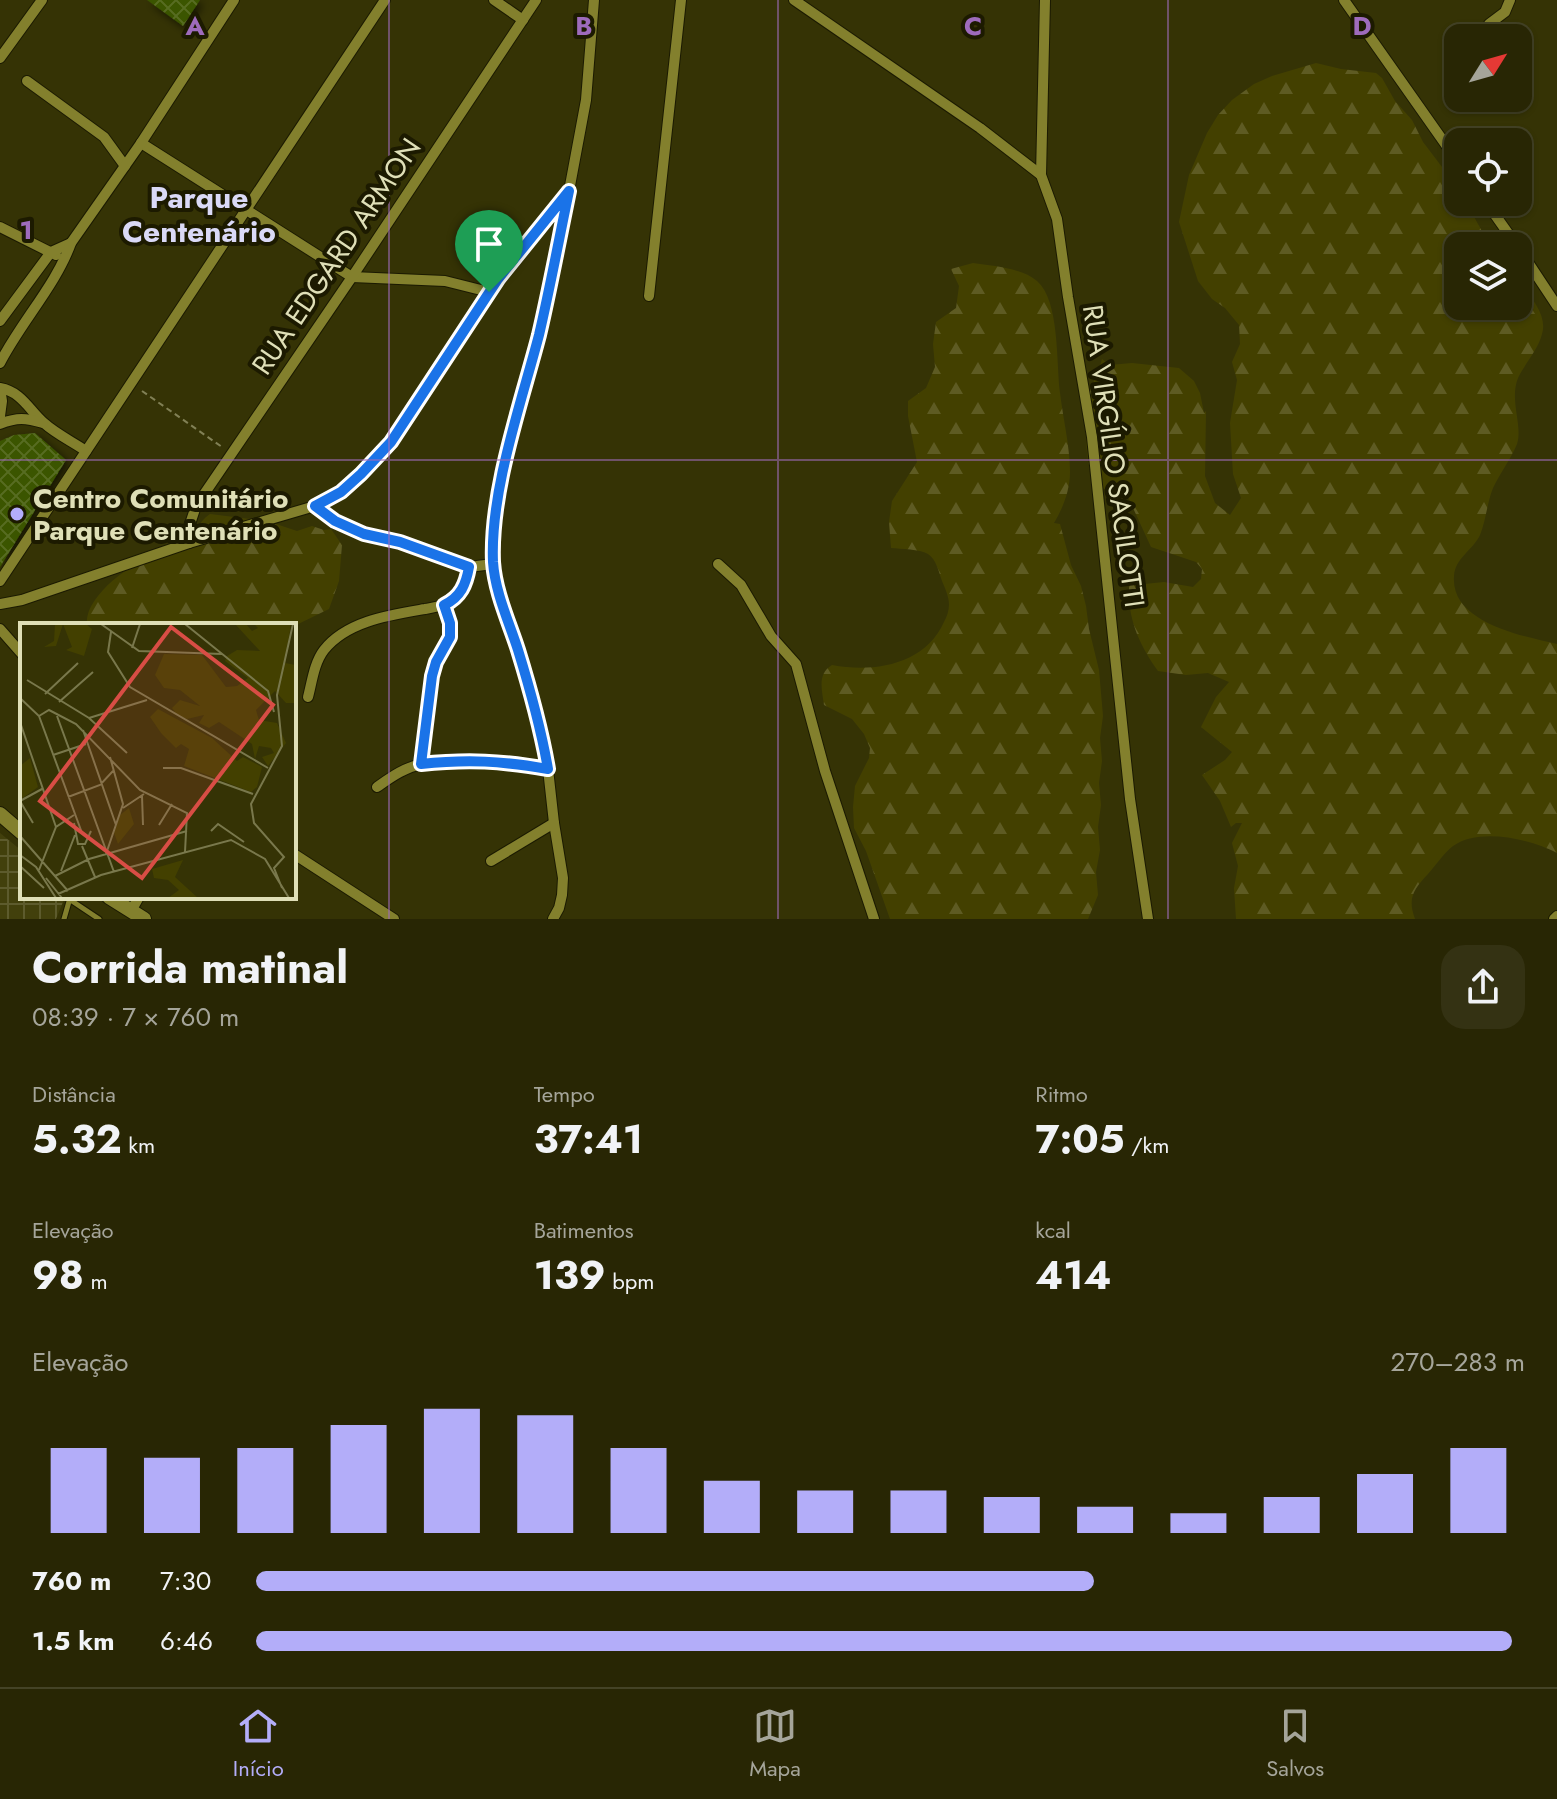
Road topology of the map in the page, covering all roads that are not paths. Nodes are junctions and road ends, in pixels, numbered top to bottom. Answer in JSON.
{"nodes":[{"id":1,"x":42,"y":0,"type":"edge"},
{"id":2,"x":234,"y":0,"type":"edge"},
{"id":3,"x":385,"y":0,"type":"edge"},
{"id":4,"x":494,"y":0,"type":"edge"},
{"id":5,"x":536,"y":0,"type":"edge"},
{"id":6,"x":594,"y":0,"type":"edge"},
{"id":7,"x":681,"y":0,"type":"edge"},
{"id":8,"x":794,"y":0,"type":"edge"},
{"id":9,"x":1045,"y":0,"type":"edge"},
{"id":10,"x":1344,"y":0,"type":"edge"},
{"id":11,"x":1510,"y":0,"type":"edge"},
{"id":12,"x":523,"y":20,"type":"junction"},
{"id":13,"x":1489,"y":24,"type":"dead end"},
{"id":14,"x":0,"y":58,"type":"edge"},
{"id":15,"x":27,"y":81,"type":"dead end"},
{"id":16,"x":1444,"y":142,"type":"edge"},
{"id":17,"x":141,"y":143,"type":"junction"},
{"id":18,"x":125,"y":166,"type":"junction"},
{"id":19,"x":1041,"y":175,"type":"junction"},
{"id":20,"x":569,"y":191,"type":"junction"},
{"id":21,"x":246,"y":211,"type":"junction"},
{"id":22,"x":0,"y":227,"type":"edge"},
{"id":23,"x":71,"y":243,"type":"junction"},
{"id":24,"x":51,"y":252,"type":"junction"},
{"id":25,"x":65,"y":260,"type":"junction"},
{"id":26,"x":1532,"y":268,"type":"edge"},
{"id":27,"x":352,"y":277,"type":"junction"},
{"id":28,"x":489,"y":292,"type":"junction"},
{"id":29,"x":649,"y":296,"type":"dead end"},
{"id":30,"x":1557,"y":306,"type":"edge"},
{"id":31,"x":0,"y":321,"type":"edge"},
{"id":32,"x":0,"y":363,"type":"edge"},
{"id":33,"x":0,"y":388,"type":"edge"},
{"id":34,"x":0,"y":416,"type":"edge"},
{"id":35,"x":43,"y":423,"type":"junction"},
{"id":36,"x":0,"y":424,"type":"edge"},
{"id":37,"x":86,"y":451,"type":"junction"},
{"id":38,"x":315,"y":506,"type":"junction"},
{"id":39,"x":189,"y":543,"type":"junction"},
{"id":40,"x":493,"y":564,"type":"junction"},
{"id":41,"x":718,"y":564,"type":"dead end"},
{"id":42,"x":469,"y":567,"type":"junction"},
{"id":43,"x":0,"y":581,"type":"edge"},
{"id":44,"x":0,"y":604,"type":"edge"},
{"id":45,"x":444,"y":605,"type":"junction"},
{"id":46,"x":0,"y":629,"type":"edge"},
{"id":47,"x":20,"y":652,"type":"edge"},
{"id":48,"x":308,"y":697,"type":"dead end"},
{"id":49,"x":421,"y":764,"type":"junction"},
{"id":50,"x":548,"y":769,"type":"junction"},
{"id":51,"x":377,"y":787,"type":"dead end"},
{"id":52,"x":0,"y":814,"type":"edge"},
{"id":53,"x":554,"y":823,"type":"junction"},
{"id":54,"x":20,"y":831,"type":"edge"},
{"id":55,"x":296,"y":855,"type":"edge"},
{"id":56,"x":491,"y":861,"type":"dead end"},
{"id":57,"x":70,"y":899,"type":"edge"},
{"id":58,"x":71,"y":899,"type":"edge"},
{"id":59,"x":112,"y":899,"type":"edge"},
{"id":60,"x":137,"y":915,"type":"edge"},
{"id":61,"x":64,"y":919,"type":"edge"},
{"id":62,"x":99,"y":919,"type":"edge"},
{"id":63,"x":394,"y":919,"type":"edge"},
{"id":64,"x":553,"y":919,"type":"edge"},
{"id":65,"x":874,"y":919,"type":"edge"},
{"id":66,"x":1148,"y":919,"type":"edge"}],
"edges":[{"from":1,"to":14,"type":"street"},
{"from":2,"to":17,"type":"street"},
{"from":3,"to":21,"type":"street"},
{"from":4,"to":12,"type":"street"},
{"from":5,"to":12,"type":"street","name":"RUA EDGARD ARMON"},
{"from":6,"to":20,"type":"street"},
{"from":7,"to":29,"type":"street"},
{"from":8,"to":19,"type":"street"},
{"from":9,"to":19,"type":"street","name":"RUA VIRGÍLIO SACILOTTI"},
{"from":10,"to":16,"type":"street"},
{"from":11,"to":13,"type":"street"},
{"from":12,"to":27,"type":"street","name":"RUA EDGARD ARMON"},
{"from":15,"to":18,"type":"street"},
{"from":17,"to":18,"type":"street"},
{"from":17,"to":21,"type":"street"},
{"from":18,"to":23,"type":"street"},
{"from":19,"to":66,"type":"street","name":"RUA VIRGÍLIO SACILOTTI"},
{"from":20,"to":28,"type":"street"},
{"from":20,"to":40,"type":"street"},
{"from":21,"to":27,"type":"street"},
{"from":21,"to":37,"type":"street"},
{"from":22,"to":24,"type":"street"},
{"from":23,"to":24,"type":"street"},
{"from":23,"to":25,"type":"street"},
{"from":24,"to":25,"type":"street"},
{"from":24,"to":31,"type":"street"},
{"from":25,"to":32,"type":"street"},
{"from":26,"to":30,"type":"street"},
{"from":27,"to":28,"type":"street"},
{"from":27,"to":39,"type":"street","name":"RUA EDGARD ARMON"},
{"from":28,"to":38,"type":"street"},
{"from":33,"to":34,"type":"street"},
{"from":33,"to":35,"type":"street"},
{"from":35,"to":36,"type":"street"},
{"from":35,"to":37,"type":"street"},
{"from":37,"to":43,"type":"street"},
{"from":38,"to":39,"type":"street"},
{"from":38,"to":42,"type":"street"},
{"from":39,"to":44,"type":"street"},
{"from":40,"to":42,"type":"street"},
{"from":40,"to":50,"type":"street"},
{"from":41,"to":65,"type":"street"},
{"from":42,"to":45,"type":"street"},
{"from":45,"to":48,"type":"street"},
{"from":45,"to":49,"type":"street"},
{"from":46,"to":47,"type":"street"},
{"from":49,"to":50,"type":"street"},
{"from":49,"to":51,"type":"street"},
{"from":50,"to":53,"type":"street"},
{"from":52,"to":54,"type":"street"},
{"from":53,"to":56,"type":"street"},
{"from":53,"to":64,"type":"street"},
{"from":55,"to":63,"type":"street"},
{"from":57,"to":61,"type":"lane"},
{"from":58,"to":62,"type":"lane"},
{"from":59,"to":60,"type":"street"}]}
